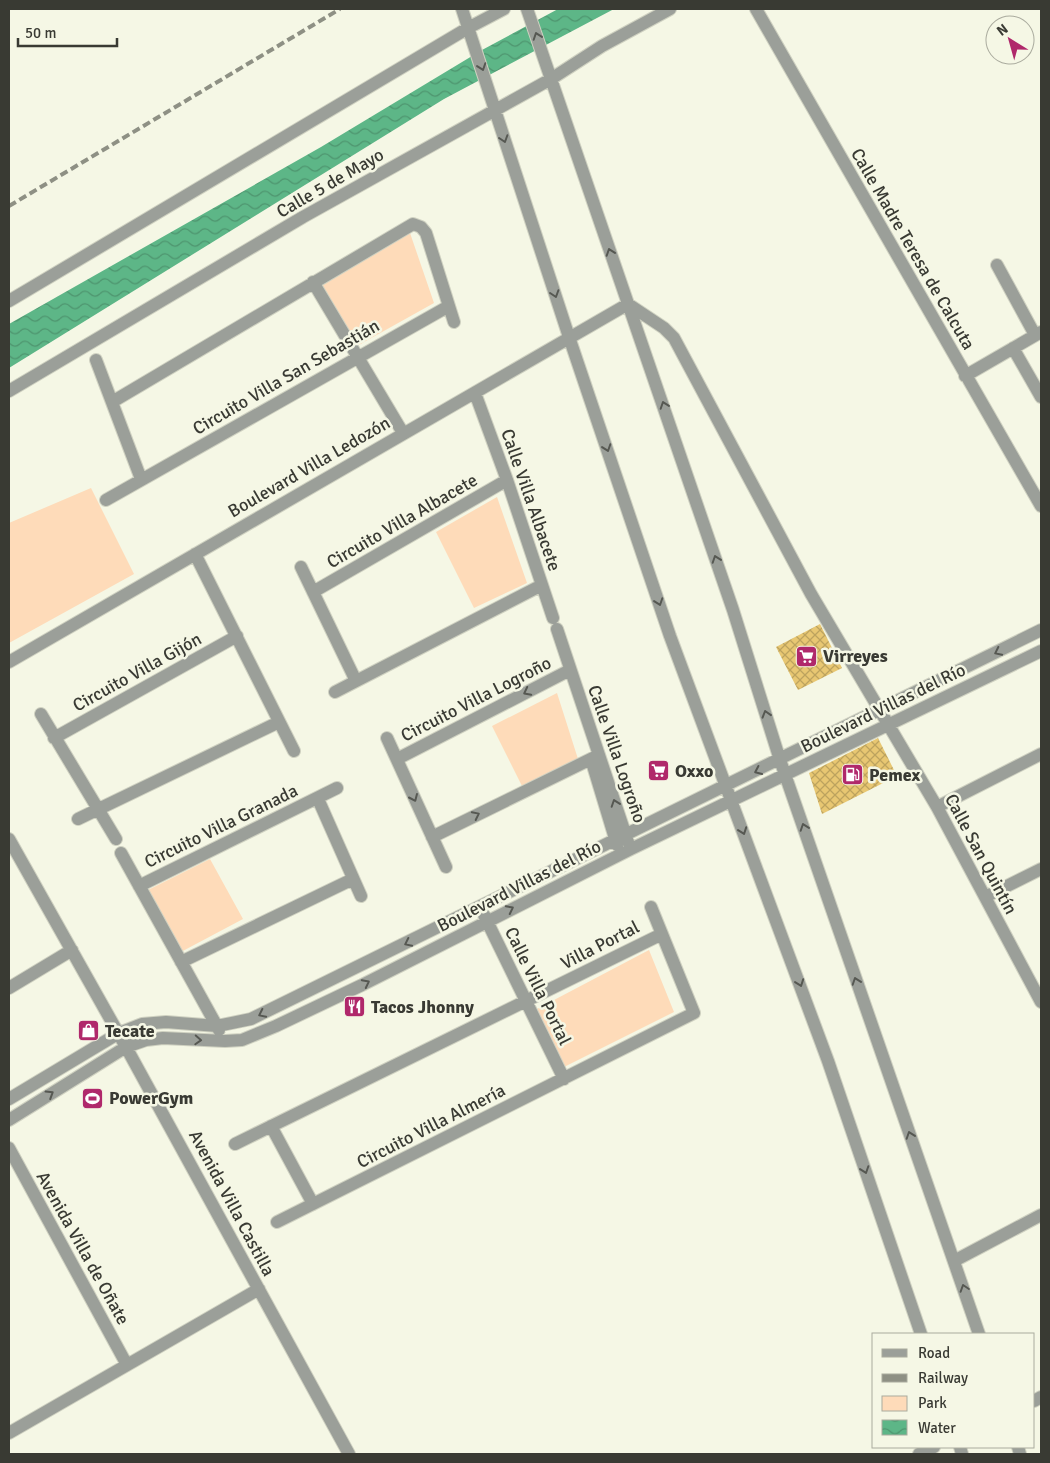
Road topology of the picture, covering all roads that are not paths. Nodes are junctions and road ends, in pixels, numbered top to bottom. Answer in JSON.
{"nodes":[{"id":1,"x":462,"y":9,"type":"edge"},
{"id":2,"x":504,"y":9,"type":"edge"},
{"id":3,"x":527,"y":9,"type":"edge"},
{"id":4,"x":670,"y":9,"type":"edge"},
{"id":5,"x":756,"y":9,"type":"edge"},
{"id":6,"x":468,"y":28,"type":"junction"},
{"id":7,"x":551,"y":79,"type":"junction"},
{"id":8,"x":494,"y":109,"type":"junction"},
{"id":9,"x":997,"y":265,"type":"dead end"},
{"id":10,"x":314,"y":282,"type":"junction"},
{"id":11,"x":9,"y":301,"type":"edge"},
{"id":12,"x":628,"y":304,"type":"junction"},
{"id":13,"x":449,"y":306,"type":"junction"},
{"id":14,"x":454,"y":322,"type":"dead end"},
{"id":15,"x":1038,"y":334,"type":"edge"},
{"id":16,"x":569,"y":337,"type":"junction"},
{"id":17,"x":1013,"y":348,"type":"junction"},
{"id":18,"x":357,"y":357,"type":"junction"},
{"id":19,"x":96,"y":360,"type":"dead end"},
{"id":20,"x":965,"y":376,"type":"junction"},
{"id":21,"x":9,"y":391,"type":"edge"},
{"id":22,"x":474,"y":393,"type":"junction"},
{"id":23,"x":1041,"y":397,"type":"edge"},
{"id":24,"x":112,"y":402,"type":"junction"},
{"id":25,"x":403,"y":433,"type":"junction"},
{"id":26,"x":141,"y":479,"type":"junction"},
{"id":27,"x":507,"y":480,"type":"junction"},
{"id":28,"x":106,"y":500,"type":"dead end"},
{"id":29,"x":1041,"y":506,"type":"edge"},
{"id":30,"x":195,"y":554,"type":"junction"},
{"id":31,"x":301,"y":567,"type":"dead end"},
{"id":32,"x":542,"y":585,"type":"junction"},
{"id":33,"x":314,"y":592,"type":"junction"},
{"id":34,"x":1041,"y":630,"type":"edge"},
{"id":35,"x":237,"y":636,"type":"junction"},
{"id":36,"x":1041,"y":651,"type":"edge"},
{"id":37,"x":9,"y":662,"type":"edge"},
{"id":38,"x":570,"y":670,"type":"junction"},
{"id":39,"x":356,"y":681,"type":"junction"},
{"id":40,"x":335,"y":692,"type":"dead end"},
{"id":41,"x":880,"y":709,"type":"junction"},
{"id":42,"x":41,"y":714,"type":"dead end"},
{"id":43,"x":279,"y":722,"type":"junction"},
{"id":44,"x":888,"y":724,"type":"junction"},
{"id":45,"x":54,"y":738,"type":"junction"},
{"id":46,"x":387,"y":738,"type":"dead end"},
{"id":47,"x":294,"y":751,"type":"dead end"},
{"id":48,"x":1041,"y":754,"type":"edge"},
{"id":49,"x":595,"y":757,"type":"junction"},
{"id":50,"x":397,"y":759,"type":"junction"},
{"id":51,"x":780,"y":760,"type":"junction"},
{"id":52,"x":786,"y":775,"type":"junction"},
{"id":53,"x":726,"y":785,"type":"junction"},
{"id":54,"x":338,"y":788,"type":"dead end"},
{"id":55,"x":318,"y":799,"type":"junction"},
{"id":56,"x":732,"y":800,"type":"junction"},
{"id":57,"x":936,"y":808,"type":"junction"},
{"id":58,"x":98,"y":809,"type":"junction"},
{"id":59,"x":78,"y":819,"type":"dead end"},
{"id":60,"x":432,"y":837,"type":"junction"},
{"id":61,"x":620,"y":837,"type":"junction"},
{"id":62,"x":116,"y":838,"type":"dead end"},
{"id":63,"x":9,"y":839,"type":"edge"},
{"id":64,"x":625,"y":852,"type":"junction"},
{"id":65,"x":121,"y":853,"type":"dead end"},
{"id":66,"x":446,"y":866,"type":"dead end"},
{"id":67,"x":1041,"y":868,"type":"edge"},
{"id":68,"x":353,"y":879,"type":"junction"},
{"id":69,"x":139,"y":886,"type":"junction"},
{"id":70,"x":361,"y":896,"type":"dead end"},
{"id":71,"x":985,"y":897,"type":"junction"},
{"id":72,"x":651,"y":907,"type":"dead end"},
{"id":73,"x":480,"y":908,"type":"junction"},
{"id":74,"x":487,"y":921,"type":"junction"},
{"id":75,"x":662,"y":934,"type":"junction"},
{"id":76,"x":72,"y":950,"type":"junction"},
{"id":77,"x":182,"y":962,"type":"junction"},
{"id":78,"x":9,"y":988,"type":"edge"},
{"id":79,"x":1038,"y":988,"type":"edge"},
{"id":80,"x":526,"y":1002,"type":"junction"},
{"id":81,"x":1041,"y":1002,"type":"edge"},
{"id":82,"x":217,"y":1026,"type":"junction"},
{"id":83,"x":119,"y":1034,"type":"junction"},
{"id":84,"x":225,"y":1042,"type":"junction"},
{"id":85,"x":126,"y":1047,"type":"junction"},
{"id":86,"x":564,"y":1079,"type":"junction"},
{"id":87,"x":9,"y":1099,"type":"edge"},
{"id":88,"x":9,"y":1120,"type":"edge"},
{"id":89,"x":270,"y":1126,"type":"junction"},
{"id":90,"x":235,"y":1144,"type":"dead end"},
{"id":91,"x":9,"y":1148,"type":"edge"},
{"id":92,"x":314,"y":1204,"type":"junction"},
{"id":93,"x":1041,"y":1215,"type":"edge"},
{"id":94,"x":277,"y":1222,"type":"dead end"},
{"id":95,"x":954,"y":1261,"type":"junction"},
{"id":96,"x":258,"y":1290,"type":"junction"},
{"id":97,"x":921,"y":1333,"type":"edge"},
{"id":98,"x":979,"y":1333,"type":"edge"},
{"id":99,"x":127,"y":1364,"type":"junction"},
{"id":100,"x":9,"y":1433,"type":"edge"},
{"id":101,"x":932,"y":1448,"type":"edge"},
{"id":102,"x":349,"y":1454,"type":"edge"},
{"id":103,"x":919,"y":1454,"type":"edge"}],
"edges":[{"from":1,"to":6,"type":"street"},
{"from":2,"to":6,"type":"street"},
{"from":7,"to":3,"type":"street","one_way":true},
{"from":4,"to":7,"type":"street","name":"Calle 5 de Mayo"},
{"from":5,"to":20,"type":"street","name":"Calle Madre Teresa de Calcuta"},
{"from":6,"to":8,"type":"street","one_way":true},
{"from":6,"to":11,"type":"street"},
{"from":7,"to":8,"type":"street","name":"Calle 5 de Mayo"},
{"from":12,"to":7,"type":"street","one_way":true},
{"from":8,"to":16,"type":"street","one_way":true},
{"from":8,"to":21,"type":"street","name":"Calle 5 de Mayo"},
{"from":9,"to":15,"type":"street"},
{"from":10,"to":13,"type":"street"},
{"from":10,"to":18,"type":"street"},
{"from":10,"to":24,"type":"street"},
{"from":12,"to":16,"type":"street","name":"Boulevard Villa Ledozón"},
{"from":12,"to":41,"type":"street","name":"Calle San Quintín"},
{"from":51,"to":12,"type":"street","one_way":true},
{"from":13,"to":14,"type":"street"},
{"from":13,"to":18,"type":"street","name":"Circuito Villa San Sebastián"},
{"from":15,"to":17,"type":"street"},
{"from":16,"to":22,"type":"street","name":"Boulevard Villa Ledozón"},
{"from":16,"to":53,"type":"street","one_way":true},
{"from":17,"to":20,"type":"street"},
{"from":17,"to":23,"type":"street"},
{"from":18,"to":25,"type":"street"},
{"from":18,"to":26,"type":"street","name":"Circuito Villa San Sebastián"},
{"from":19,"to":24,"type":"street"},
{"from":20,"to":29,"type":"street","name":"Calle Madre Teresa de Calcuta"},
{"from":22,"to":25,"type":"street","name":"Boulevard Villa Ledozón"},
{"from":22,"to":27,"type":"street","name":"Calle Villa Albacete"},
{"from":24,"to":26,"type":"street"},
{"from":25,"to":30,"type":"street","name":"Boulevard Villa Ledozón"},
{"from":26,"to":28,"type":"street","name":"Circuito Villa San Sebastián"},
{"from":27,"to":32,"type":"street","name":"Calle Villa Albacete"},
{"from":27,"to":33,"type":"street","name":"Circuito Villa Albacete"},
{"from":30,"to":35,"type":"street"},
{"from":30,"to":37,"type":"street","name":"Boulevard Villa Ledozón"},
{"from":31,"to":33,"type":"street","name":"Circuito Villa Albacete"},
{"from":32,"to":38,"type":"street","name":"Calle Villa Albacete"},
{"from":32,"to":39,"type":"street"},
{"from":33,"to":39,"type":"street","name":"Circuito Villa Albacete"},
{"from":34,"to":41,"type":"street","name":"Boulevard Villas del Río","one_way":true},
{"from":35,"to":43,"type":"street"},
{"from":35,"to":45,"type":"street","name":"Circuito Villa Gijón"},
{"from":36,"to":44,"type":"street","name":"Boulevard Villas del Río"},
{"from":38,"to":49,"type":"street","name":"Calle Villa Logroño"},
{"from":38,"to":50,"type":"street","name":"Circuito Villa Logroño","one_way":true},
{"from":39,"to":40,"type":"street"},
{"from":41,"to":44,"type":"street","name":"Calle San Quintín"},
{"from":41,"to":51,"type":"street","name":"Boulevard Villas del Río"},
{"from":42,"to":45,"type":"street"},
{"from":43,"to":47,"type":"street"},
{"from":43,"to":58,"type":"street"},
{"from":44,"to":52,"type":"street","name":"Boulevard Villas del Río"},
{"from":44,"to":57,"type":"street","name":"Calle San Quintín"},
{"from":45,"to":58,"type":"street"},
{"from":46,"to":50,"type":"street","name":"Circuito Villa Logroño"},
{"from":48,"to":57,"type":"street"},
{"from":60,"to":49,"type":"street","one_way":true},
{"from":49,"to":61,"type":"street"},
{"from":50,"to":60,"type":"street","name":"Circuito Villa Logroño","one_way":true},
{"from":51,"to":52,"type":"street"},
{"from":51,"to":53,"type":"street","name":"Boulevard Villas del Río","one_way":true},
{"from":52,"to":56,"type":"street","name":"Boulevard Villas del Río"},
{"from":95,"to":52,"type":"street","one_way":true},
{"from":53,"to":56,"type":"street"},
{"from":53,"to":61,"type":"street","name":"Boulevard Villas del Río"},
{"from":54,"to":55,"type":"street","name":"Circuito Villa Granada"},
{"from":55,"to":68,"type":"street","name":"Circuito Villa Granada"},
{"from":55,"to":69,"type":"street","name":"Circuito Villa Granada"},
{"from":56,"to":64,"type":"street","name":"Boulevard Villas del Río"},
{"from":56,"to":97,"type":"street","one_way":true},
{"from":57,"to":71,"type":"street","name":"Calle San Quintín"},
{"from":58,"to":59,"type":"street"},
{"from":58,"to":62,"type":"street"},
{"from":60,"to":66,"type":"street","name":"Circuito Villa Logroño"},
{"from":61,"to":64,"type":"street"},
{"from":61,"to":73,"type":"street","name":"Boulevard Villas del Río"},
{"from":63,"to":76,"type":"street","name":"Avenida Villa Castilla"},
{"from":74,"to":64,"type":"street","name":"Boulevard Villas del Río","one_way":true},
{"from":65,"to":69,"type":"street","name":"Circuito Villa Granada"},
{"from":67,"to":71,"type":"street"},
{"from":68,"to":70,"type":"street","name":"Circuito Villa Granada"},
{"from":68,"to":77,"type":"street"},
{"from":69,"to":77,"type":"street","name":"Circuito Villa Granada"},
{"from":71,"to":79,"type":"street","name":"Calle San Quintín"},
{"from":72,"to":75,"type":"street"},
{"from":73,"to":74,"type":"street","name":"Calle Villa Portal"},
{"from":73,"to":82,"type":"street","name":"Boulevard Villas del Río","one_way":true},
{"from":74,"to":80,"type":"street","name":"Calle Villa Portal"},
{"from":84,"to":74,"type":"street","name":"Boulevard Villas del Río","one_way":true},
{"from":75,"to":80,"type":"street","name":"Villa Portal"},
{"from":75,"to":86,"type":"street"},
{"from":76,"to":78,"type":"street"},
{"from":76,"to":83,"type":"street","name":"Avenida Villa Castilla"},
{"from":77,"to":82,"type":"street","name":"Circuito Villa Granada"},
{"from":79,"to":81,"type":"street","name":"Calle San Quintín"},
{"from":80,"to":86,"type":"street","name":"Calle Villa Portal"},
{"from":80,"to":89,"type":"street"},
{"from":82,"to":83,"type":"street","name":"Boulevard Villas del Río"},
{"from":82,"to":84,"type":"street","name":"Circuito Villa Granada"},
{"from":83,"to":85,"type":"street","name":"Avenida Villa Castilla"},
{"from":83,"to":87,"type":"street","name":"Boulevard Villas del Río"},
{"from":85,"to":84,"type":"street","name":"Boulevard Villas del Río","one_way":true},
{"from":88,"to":85,"type":"street","name":"Boulevard Villas del Río","one_way":true},
{"from":85,"to":96,"type":"street","name":"Avenida Villa Castilla"},
{"from":86,"to":92,"type":"street","name":"Circuito Villa Almería"},
{"from":89,"to":90,"type":"street"},
{"from":89,"to":92,"type":"street"},
{"from":91,"to":99,"type":"street","name":"Avenida Villa de Oñate"},
{"from":92,"to":94,"type":"street","name":"Circuito Villa Almería"},
{"from":93,"to":95,"type":"street"},
{"from":98,"to":95,"type":"street","one_way":true},
{"from":96,"to":99,"type":"street"},
{"from":96,"to":102,"type":"street","name":"Avenida Villa Castilla"},
{"from":99,"to":100,"type":"street"},
{"from":101,"to":103,"type":"street"}]}
